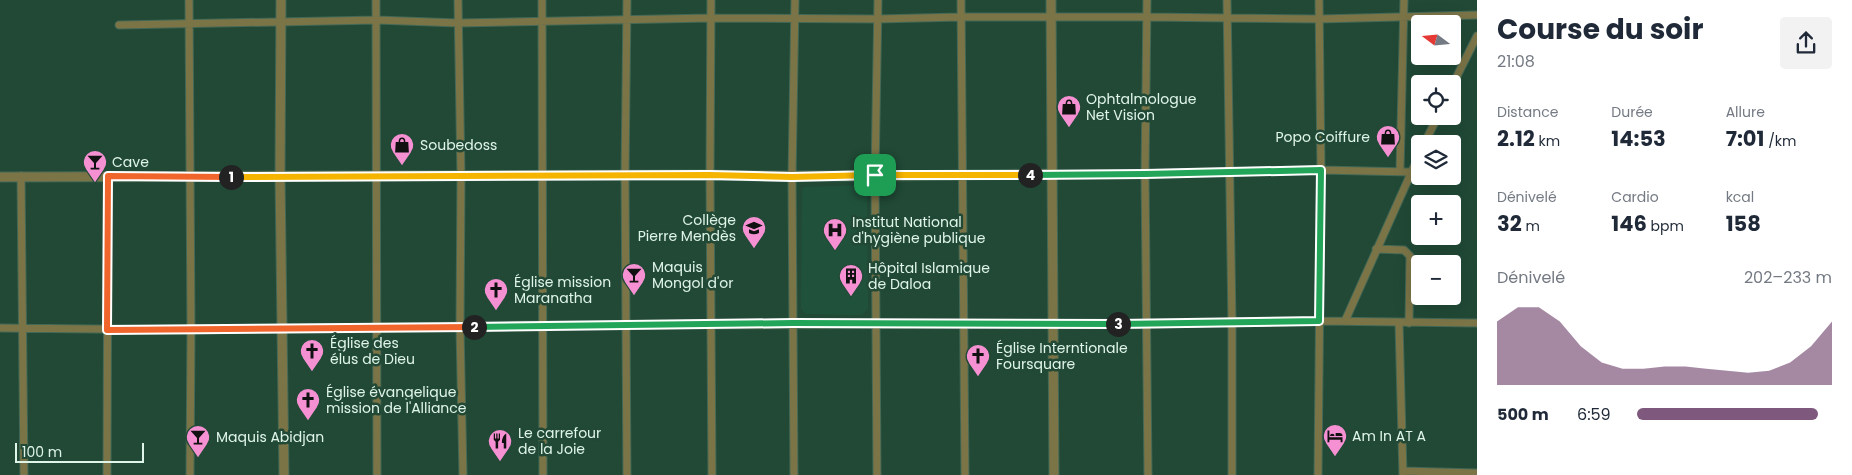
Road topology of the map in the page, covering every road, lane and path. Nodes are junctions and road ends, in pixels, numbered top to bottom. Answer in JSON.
{"nodes":[{"id":1,"x":189,"y":0,"type":"edge"},
{"id":2,"x":281,"y":0,"type":"edge"},
{"id":3,"x":376,"y":0,"type":"edge"},
{"id":4,"x":458,"y":0,"type":"edge"},
{"id":5,"x":542,"y":0,"type":"edge"},
{"id":6,"x":627,"y":0,"type":"edge"},
{"id":7,"x":711,"y":0,"type":"edge"},
{"id":8,"x":795,"y":0,"type":"edge"},
{"id":9,"x":878,"y":0,"type":"edge"},
{"id":10,"x":961,"y":0,"type":"edge"},
{"id":11,"x":1051,"y":0,"type":"edge"},
{"id":12,"x":1147,"y":0,"type":"edge"},
{"id":13,"x":1227,"y":0,"type":"edge"},
{"id":14,"x":1319,"y":0,"type":"edge"},
{"id":15,"x":1404,"y":0,"type":"edge"},
{"id":16,"x":1477,"y":15,"type":"edge"},
{"id":17,"x":960,"y":17,"type":"junction"},
{"id":18,"x":1051,"y":17,"type":"junction"},
{"id":19,"x":1147,"y":17,"type":"junction"},
{"id":20,"x":1404,"y":17,"type":"junction"},
{"id":21,"x":711,"y":18,"type":"junction"},
{"id":22,"x":794,"y":18,"type":"junction"},
{"id":23,"x":1226,"y":18,"type":"junction"},
{"id":24,"x":626,"y":19,"type":"junction"},
{"id":25,"x":1319,"y":19,"type":"junction"},
{"id":26,"x":377,"y":20,"type":"junction"},
{"id":27,"x":542,"y":20,"type":"junction"},
{"id":28,"x":877,"y":20,"type":"junction"},
{"id":29,"x":189,"y":23,"type":"junction"},
{"id":30,"x":280,"y":23,"type":"junction"},
{"id":31,"x":458,"y":23,"type":"junction"},
{"id":32,"x":119,"y":25,"type":"dead end"},
{"id":33,"x":1477,"y":36,"type":"edge"},
{"id":34,"x":1458,"y":75,"type":"edge"},
{"id":35,"x":1321,"y":170,"type":"junction"},
{"id":36,"x":1400,"y":171,"type":"junction"},
{"id":37,"x":1229,"y":172,"type":"junction"},
{"id":38,"x":1410,"y":172,"type":"joint"},
{"id":39,"x":1053,"y":174,"type":"junction"},
{"id":40,"x":1145,"y":174,"type":"junction"},
{"id":41,"x":541,"y":175,"type":"junction"},
{"id":42,"x":710,"y":175,"type":"junction"},
{"id":43,"x":875,"y":175,"type":"junction"},
{"id":44,"x":961,"y":175,"type":"junction"},
{"id":45,"x":21,"y":176,"type":"junction"},
{"id":46,"x":108,"y":176,"type":"junction"},
{"id":47,"x":280,"y":176,"type":"junction"},
{"id":48,"x":377,"y":176,"type":"junction"},
{"id":49,"x":461,"y":176,"type":"junction"},
{"id":50,"x":625,"y":176,"type":"junction"},
{"id":51,"x":0,"y":177,"type":"edge"},
{"id":52,"x":189,"y":177,"type":"junction"},
{"id":53,"x":792,"y":177,"type":"junction"},
{"id":54,"x":1376,"y":249,"type":"junction"},
{"id":55,"x":1319,"y":321,"type":"junction"},
{"id":56,"x":1344,"y":321,"type":"junction"},
{"id":57,"x":1232,"y":322,"type":"junction"},
{"id":58,"x":793,"y":323,"type":"junction"},
{"id":59,"x":1400,"y":323,"type":"junction"},
{"id":60,"x":1409,"y":323,"type":"junction"},
{"id":61,"x":1477,"y":323,"type":"edge"},
{"id":62,"x":712,"y":324,"type":"junction"},
{"id":63,"x":875,"y":324,"type":"junction"},
{"id":64,"x":964,"y":324,"type":"junction"},
{"id":65,"x":1053,"y":324,"type":"junction"},
{"id":66,"x":1147,"y":324,"type":"junction"},
{"id":67,"x":542,"y":325,"type":"junction"},
{"id":68,"x":626,"y":325,"type":"junction"},
{"id":69,"x":378,"y":327,"type":"junction"},
{"id":70,"x":460,"y":327,"type":"junction"},
{"id":71,"x":0,"y":328,"type":"edge"},
{"id":72,"x":23,"y":328,"type":"junction"},
{"id":73,"x":282,"y":328,"type":"junction"},
{"id":74,"x":107,"y":330,"type":"junction"},
{"id":75,"x":191,"y":330,"type":"junction"},
{"id":76,"x":1403,"y":473,"type":"edge"},
{"id":77,"x":1477,"y":473,"type":"edge"},
{"id":78,"x":24,"y":475,"type":"edge"},
{"id":79,"x":107,"y":475,"type":"edge"},
{"id":80,"x":190,"y":475,"type":"edge"},
{"id":81,"x":284,"y":475,"type":"edge"},
{"id":82,"x":377,"y":475,"type":"edge"},
{"id":83,"x":463,"y":475,"type":"edge"},
{"id":84,"x":543,"y":475,"type":"edge"},
{"id":85,"x":627,"y":475,"type":"edge"},
{"id":86,"x":712,"y":475,"type":"edge"},
{"id":87,"x":794,"y":475,"type":"edge"},
{"id":88,"x":877,"y":475,"type":"edge"},
{"id":89,"x":965,"y":475,"type":"edge"},
{"id":90,"x":1054,"y":475,"type":"edge"},
{"id":91,"x":1148,"y":475,"type":"edge"},
{"id":92,"x":1232,"y":475,"type":"edge"},
{"id":93,"x":1318,"y":475,"type":"edge"}],
"edges":[{"from":1,"to":29,"type":"street"},
{"from":2,"to":30,"type":"street"},
{"from":3,"to":26,"type":"street"},
{"from":4,"to":31,"type":"street"},
{"from":5,"to":27,"type":"street"},
{"from":6,"to":24,"type":"street"},
{"from":7,"to":21,"type":"street"},
{"from":8,"to":22,"type":"street"},
{"from":9,"to":28,"type":"street"},
{"from":10,"to":17,"type":"street"},
{"from":11,"to":18,"type":"street"},
{"from":12,"to":19,"type":"street"},
{"from":13,"to":23,"type":"street"},
{"from":14,"to":25,"type":"street"},
{"from":15,"to":20,"type":"street"},
{"from":16,"to":20,"type":"street"},
{"from":17,"to":18,"type":"street"},
{"from":17,"to":28,"type":"street"},
{"from":17,"to":44,"type":"street"},
{"from":18,"to":19,"type":"street"},
{"from":18,"to":39,"type":"street"},
{"from":19,"to":23,"type":"street"},
{"from":19,"to":40,"type":"street"},
{"from":20,"to":25,"type":"street"},
{"from":20,"to":36,"type":"street"},
{"from":21,"to":22,"type":"street"},
{"from":21,"to":24,"type":"street"},
{"from":21,"to":42,"type":"street"},
{"from":22,"to":28,"type":"street"},
{"from":22,"to":53,"type":"street"},
{"from":23,"to":25,"type":"street"},
{"from":23,"to":37,"type":"street"},
{"from":24,"to":27,"type":"street"},
{"from":24,"to":50,"type":"street"},
{"from":25,"to":35,"type":"street"},
{"from":26,"to":30,"type":"street"},
{"from":26,"to":31,"type":"street"},
{"from":26,"to":48,"type":"street"},
{"from":27,"to":31,"type":"street"},
{"from":27,"to":41,"type":"street"},
{"from":28,"to":43,"type":"street"},
{"from":29,"to":30,"type":"street"},
{"from":29,"to":32,"type":"street"},
{"from":29,"to":52,"type":"street"},
{"from":30,"to":47,"type":"street"},
{"from":31,"to":49,"type":"street"},
{"from":33,"to":34,"type":"street"},
{"from":35,"to":36,"type":"street"},
{"from":35,"to":37,"type":"street"},
{"from":35,"to":55,"type":"street"},
{"from":36,"to":38,"type":"street"},
{"from":37,"to":40,"type":"street"},
{"from":37,"to":57,"type":"street"},
{"from":38,"to":54,"type":"street"},
{"from":39,"to":40,"type":"street"},
{"from":39,"to":44,"type":"street"},
{"from":39,"to":65,"type":"street"},
{"from":40,"to":66,"type":"street"},
{"from":41,"to":49,"type":"street"},
{"from":41,"to":50,"type":"street"},
{"from":41,"to":67,"type":"street"},
{"from":42,"to":50,"type":"street"},
{"from":42,"to":53,"type":"street"},
{"from":42,"to":62,"type":"street"},
{"from":43,"to":44,"type":"street"},
{"from":43,"to":53,"type":"street"},
{"from":43,"to":63,"type":"street"},
{"from":44,"to":64,"type":"street"},
{"from":45,"to":46,"type":"street"},
{"from":45,"to":51,"type":"street"},
{"from":45,"to":72,"type":"street"},
{"from":46,"to":52,"type":"street"},
{"from":46,"to":74,"type":"street"},
{"from":47,"to":48,"type":"street"},
{"from":47,"to":52,"type":"street"},
{"from":47,"to":73,"type":"street"},
{"from":48,"to":49,"type":"street"},
{"from":48,"to":69,"type":"street"},
{"from":49,"to":70,"type":"street"},
{"from":50,"to":68,"type":"street"},
{"from":52,"to":75,"type":"street"},
{"from":53,"to":58,"type":"street"},
{"from":54,"to":56,"type":"street"},
{"from":54,"to":60,"type":"street"},
{"from":55,"to":56,"type":"street"},
{"from":55,"to":57,"type":"street"},
{"from":55,"to":93,"type":"street"},
{"from":56,"to":59,"type":"street"},
{"from":57,"to":66,"type":"street"},
{"from":57,"to":92,"type":"street"},
{"from":58,"to":62,"type":"street"},
{"from":58,"to":63,"type":"street"},
{"from":58,"to":87,"type":"street"},
{"from":59,"to":60,"type":"street"},
{"from":59,"to":76,"type":"street"},
{"from":60,"to":61,"type":"street"},
{"from":62,"to":68,"type":"street"},
{"from":62,"to":86,"type":"street"},
{"from":63,"to":64,"type":"street"},
{"from":63,"to":88,"type":"street"},
{"from":64,"to":65,"type":"street"},
{"from":64,"to":89,"type":"street"},
{"from":65,"to":66,"type":"street"},
{"from":65,"to":90,"type":"street"},
{"from":66,"to":91,"type":"street"},
{"from":67,"to":68,"type":"street"},
{"from":67,"to":70,"type":"street"},
{"from":67,"to":84,"type":"street"},
{"from":68,"to":85,"type":"street"},
{"from":69,"to":70,"type":"street"},
{"from":69,"to":73,"type":"street"},
{"from":69,"to":82,"type":"street"},
{"from":70,"to":83,"type":"street"},
{"from":71,"to":72,"type":"street"},
{"from":72,"to":74,"type":"street"},
{"from":72,"to":78,"type":"street"},
{"from":73,"to":75,"type":"street"},
{"from":73,"to":81,"type":"street"},
{"from":74,"to":75,"type":"street"},
{"from":74,"to":79,"type":"street"},
{"from":75,"to":80,"type":"street"},
{"from":76,"to":77,"type":"street"}]}
